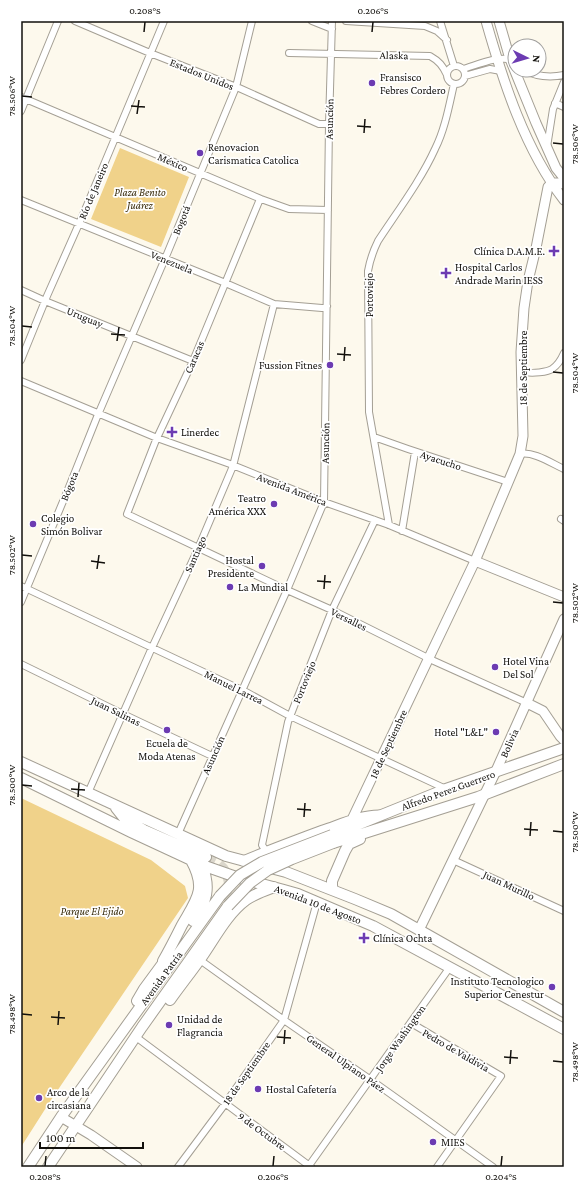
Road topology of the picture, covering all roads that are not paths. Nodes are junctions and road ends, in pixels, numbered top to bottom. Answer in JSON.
{"nodes":[{"id":1,"x":58,"y":21,"type":"edge"},
{"id":2,"x":75,"y":21,"type":"edge"},
{"id":3,"x":164,"y":21,"type":"edge"},
{"id":4,"x":252,"y":21,"type":"edge"},
{"id":5,"x":312,"y":21,"type":"edge"},
{"id":6,"x":332,"y":21,"type":"edge"},
{"id":7,"x":346,"y":21,"type":"edge"},
{"id":8,"x":431,"y":21,"type":"edge"},
{"id":9,"x":440,"y":21,"type":"edge"},
{"id":10,"x":486,"y":21,"type":"edge"},
{"id":11,"x":499,"y":21,"type":"edge"},
{"id":12,"x":424,"y":24,"type":"edge"},
{"id":13,"x":332,"y":29,"type":"junction"},
{"id":14,"x":447,"y":40,"type":"junction"},
{"id":15,"x":507,"y":44,"type":"edge"},
{"id":16,"x":150,"y":53,"type":"junction"},
{"id":17,"x":289,"y":53,"type":"dead end"},
{"id":18,"x":331,"y":54,"type":"junction"},
{"id":19,"x":497,"y":59,"type":"junction"},
{"id":20,"x":507,"y":60,"type":"edge"},
{"id":21,"x":454,"y":66,"type":"junction"},
{"id":22,"x":464,"y":70,"type":"junction"},
{"id":23,"x":501,"y":71,"type":"junction"},
{"id":24,"x":447,"y":75,"type":"junction"},
{"id":25,"x":564,"y":75,"type":"edge"},
{"id":26,"x":465,"y":76,"type":"junction"},
{"id":27,"x":547,"y":77,"type":"edge"},
{"id":28,"x":520,"y":78,"type":"edge"},
{"id":29,"x":564,"y":82,"type":"edge"},
{"id":30,"x":454,"y":84,"type":"junction"},
{"id":31,"x":236,"y":87,"type":"junction"},
{"id":32,"x":23,"y":98,"type":"edge"},
{"id":33,"x":555,"y":103,"type":"junction"},
{"id":34,"x":564,"y":107,"type":"edge"},
{"id":35,"x":21,"y":111,"type":"edge"},
{"id":36,"x":329,"y":124,"type":"junction"},
{"id":37,"x":115,"y":137,"type":"junction"},
{"id":38,"x":547,"y":148,"type":"junction"},
{"id":39,"x":200,"y":173,"type":"junction"},
{"id":40,"x":564,"y":178,"type":"edge"},
{"id":41,"x":552,"y":183,"type":"junction"},
{"id":42,"x":564,"y":184,"type":"edge"},
{"id":43,"x":260,"y":199,"type":"junction"},
{"id":44,"x":21,"y":200,"type":"edge"},
{"id":45,"x":564,"y":200,"type":"edge"},
{"id":46,"x":328,"y":210,"type":"junction"},
{"id":47,"x":79,"y":223,"type":"junction"},
{"id":48,"x":165,"y":259,"type":"junction"},
{"id":49,"x":225,"y":283,"type":"junction"},
{"id":50,"x":21,"y":290,"type":"edge"},
{"id":51,"x":45,"y":301,"type":"junction"},
{"id":52,"x":274,"y":304,"type":"junction"},
{"id":53,"x":326,"y":306,"type":"junction"},
{"id":54,"x":133,"y":336,"type":"junction"},
{"id":55,"x":564,"y":354,"type":"edge"},
{"id":56,"x":21,"y":360,"type":"edge"},
{"id":57,"x":193,"y":361,"type":"junction"},
{"id":58,"x":522,"y":368,"type":"junction"},
{"id":59,"x":21,"y":381,"type":"edge"},
{"id":60,"x":98,"y":414,"type":"junction"},
{"id":61,"x":374,"y":437,"type":"junction"},
{"id":62,"x":157,"y":438,"type":"junction"},
{"id":63,"x":415,"y":452,"type":"junction"},
{"id":64,"x":520,"y":454,"type":"junction"},
{"id":65,"x":234,"y":466,"type":"junction"},
{"id":66,"x":564,"y":469,"type":"edge"},
{"id":67,"x":508,"y":482,"type":"junction"},
{"id":68,"x":324,"y":502,"type":"junction"},
{"id":69,"x":127,"y":514,"type":"joint"},
{"id":70,"x":375,"y":520,"type":"junction"},
{"id":71,"x":389,"y":525,"type":"junction"},
{"id":72,"x":402,"y":531,"type":"junction"},
{"id":73,"x":198,"y":548,"type":"junction"},
{"id":74,"x":475,"y":561,"type":"junction"},
{"id":75,"x":24,"y":587,"type":"edge"},
{"id":76,"x":287,"y":590,"type":"junction"},
{"id":77,"x":564,"y":597,"type":"edge"},
{"id":78,"x":21,"y":602,"type":"edge"},
{"id":79,"x":332,"y":610,"type":"junction"},
{"id":80,"x":564,"y":619,"type":"edge"},
{"id":81,"x":152,"y":648,"type":"junction"},
{"id":82,"x":429,"y":658,"type":"junction"},
{"id":83,"x":21,"y":664,"type":"edge"},
{"id":84,"x":242,"y":690,"type":"junction"},
{"id":85,"x":527,"y":703,"type":"junction"},
{"id":86,"x":123,"y":714,"type":"junction"},
{"id":87,"x":290,"y":716,"type":"junction"},
{"id":88,"x":562,"y":738,"type":"edge"},
{"id":89,"x":562,"y":749,"type":"edge"},
{"id":90,"x":212,"y":756,"type":"junction"},
{"id":91,"x":382,"y":758,"type":"junction"},
{"id":92,"x":564,"y":760,"type":"edge"},
{"id":93,"x":21,"y":762,"type":"edge"},
{"id":94,"x":564,"y":764,"type":"edge"},
{"id":95,"x":495,"y":773,"type":"junction"},
{"id":96,"x":21,"y":778,"type":"edge"},
{"id":97,"x":446,"y":789,"type":"junction"},
{"id":98,"x":88,"y":793,"type":"junction"},
{"id":99,"x":485,"y":794,"type":"junction"},
{"id":100,"x":111,"y":803,"type":"junction"},
{"id":101,"x":102,"y":818,"type":"junction"},
{"id":102,"x":391,"y":824,"type":"junction"},
{"id":103,"x":349,"y":825,"type":"junction"},
{"id":104,"x":178,"y":834,"type":"junction"},
{"id":105,"x":333,"y":839,"type":"junction"},
{"id":106,"x":266,"y":851,"type":"junction"},
{"id":107,"x":190,"y":860,"type":"junction"},
{"id":108,"x":453,"y":860,"type":"junction"},
{"id":109,"x":204,"y":861,"type":"junction"},
{"id":110,"x":243,"y":861,"type":"junction"},
{"id":111,"x":274,"y":887,"type":"junction"},
{"id":112,"x":333,"y":890,"type":"junction"},
{"id":113,"x":224,"y":902,"type":"junction"},
{"id":114,"x":317,"y":902,"type":"junction"},
{"id":115,"x":564,"y":911,"type":"edge"},
{"id":116,"x":419,"y":930,"type":"junction"},
{"id":117,"x":200,"y":960,"type":"junction"},
{"id":118,"x":450,"y":967,"type":"junction"},
{"id":119,"x":157,"y":971,"type":"junction"},
{"id":120,"x":564,"y":1012,"type":"edge"},
{"id":121,"x":284,"y":1020,"type":"junction"},
{"id":122,"x":411,"y":1023,"type":"junction"},
{"id":123,"x":564,"y":1029,"type":"edge"},
{"id":124,"x":122,"y":1032,"type":"junction"},
{"id":125,"x":139,"y":1032,"type":"junction"},
{"id":126,"x":371,"y":1080,"type":"junction"},
{"id":127,"x":225,"y":1104,"type":"junction"},
{"id":128,"x":61,"y":1117,"type":"junction"},
{"id":129,"x":76,"y":1126,"type":"junction"},
{"id":130,"x":456,"y":1140,"type":"junction"},
{"id":131,"x":28,"y":1167,"type":"edge"},
{"id":132,"x":48,"y":1167,"type":"edge"},
{"id":133,"x":137,"y":1167,"type":"edge"},
{"id":134,"x":178,"y":1167,"type":"edge"},
{"id":135,"x":309,"y":1167,"type":"edge"},
{"id":136,"x":437,"y":1167,"type":"edge"},
{"id":137,"x":493,"y":1167,"type":"edge"}],
"edges":[{"from":1,"to":32,"type":"street"},
{"from":2,"to":16,"type":"street","name":"Estados Unidos"},
{"from":3,"to":16,"type":"street","name":"Río de Janeiro"},
{"from":4,"to":31,"type":"street","name":"Bogotá"},
{"from":5,"to":13,"type":"street"},
{"from":6,"to":13,"type":"street","name":"Asunción"},
{"from":7,"to":12,"type":"street"},
{"from":8,"to":12,"type":"street"},
{"from":9,"to":14,"type":"street"},
{"from":10,"to":19,"type":"street"},
{"from":11,"to":15,"type":"street"},
{"from":12,"to":14,"type":"street"},
{"from":13,"to":18,"type":"street","name":"Asunción"},
{"from":14,"to":21,"type":"street"},
{"from":16,"to":31,"type":"street","name":"Estados Unidos"},
{"from":16,"to":37,"type":"street","name":"Río de Janeiro"},
{"from":17,"to":18,"type":"street","name":"Alaska"},
{"from":18,"to":24,"type":"street","name":"Alaska"},
{"from":18,"to":36,"type":"street","name":"Asunción"},
{"from":19,"to":20,"type":"street"},
{"from":19,"to":22,"type":"street"},
{"from":19,"to":23,"type":"street"},
{"from":21,"to":22,"type":"street"},
{"from":21,"to":24,"type":"street"},
{"from":22,"to":26,"type":"street"},
{"from":23,"to":26,"type":"street"},
{"from":23,"to":41,"type":"street"},
{"from":24,"to":30,"type":"street"},
{"from":25,"to":27,"type":"street"},
{"from":26,"to":30,"type":"street"},
{"from":28,"to":38,"type":"street"},
{"from":29,"to":33,"type":"street"},
{"from":30,"to":61,"type":"street","name":"Portoviejo"},
{"from":31,"to":36,"type":"street","name":"Estados Unidos"},
{"from":31,"to":39,"type":"street","name":"Bogotá"},
{"from":32,"to":35,"type":"street"},
{"from":32,"to":37,"type":"street","name":"México"},
{"from":33,"to":34,"type":"street"},
{"from":33,"to":38,"type":"street"},
{"from":36,"to":46,"type":"street","name":"Asunción"},
{"from":37,"to":39,"type":"street","name":"México"},
{"from":37,"to":47,"type":"street","name":"Río de Janeiro"},
{"from":38,"to":40,"type":"street"},
{"from":39,"to":43,"type":"street","name":"México"},
{"from":39,"to":48,"type":"street","name":"Bogotá"},
{"from":41,"to":42,"type":"street"},
{"from":41,"to":45,"type":"street"},
{"from":41,"to":58,"type":"street","name":"18 de Septiembre"},
{"from":43,"to":46,"type":"street","name":"México"},
{"from":43,"to":49,"type":"street","name":"Caracas"},
{"from":44,"to":47,"type":"street","name":"Venezuela"},
{"from":46,"to":53,"type":"street","name":"Asunción"},
{"from":47,"to":48,"type":"street","name":"Venezuela"},
{"from":47,"to":51,"type":"street","name":"Río de Janeiro"},
{"from":48,"to":49,"type":"street","name":"Venezuela"},
{"from":48,"to":54,"type":"street","name":"Bogotá"},
{"from":49,"to":52,"type":"street","name":"Venezuela"},
{"from":49,"to":57,"type":"street","name":"Caracas"},
{"from":50,"to":51,"type":"street","name":"Uruguay"},
{"from":51,"to":54,"type":"street","name":"Uruguay"},
{"from":51,"to":56,"type":"street","name":"Río de Janeiro"},
{"from":52,"to":53,"type":"street","name":"Venezuela"},
{"from":52,"to":65,"type":"street","name":"Santiago"},
{"from":53,"to":68,"type":"street","name":"Asunción"},
{"from":54,"to":57,"type":"street","name":"Uruguay"},
{"from":54,"to":60,"type":"street","name":"Bogotá"},
{"from":55,"to":58,"type":"street"},
{"from":57,"to":62,"type":"street","name":"Caracas"},
{"from":58,"to":64,"type":"street","name":"18 de Septiembre"},
{"from":59,"to":60,"type":"street","name":"Avenida América"},
{"from":60,"to":62,"type":"street","name":"Avenida América"},
{"from":60,"to":75,"type":"street","name":"Bógota"},
{"from":61,"to":63,"type":"street","name":"Ayacucho"},
{"from":61,"to":71,"type":"street","name":"Portoviejo"},
{"from":62,"to":65,"type":"street","name":"Avenida América"},
{"from":62,"to":69,"type":"street","name":"Caracas"},
{"from":63,"to":67,"type":"street","name":"Ayacucho"},
{"from":63,"to":72,"type":"street"},
{"from":64,"to":66,"type":"street"},
{"from":64,"to":67,"type":"street","name":"18 de Septiembre"},
{"from":65,"to":68,"type":"street","name":"Avenida América"},
{"from":65,"to":73,"type":"street","name":"Santiago"},
{"from":67,"to":74,"type":"street","name":"18 de Septiembre"},
{"from":68,"to":70,"type":"street","name":"Avenida América"},
{"from":68,"to":76,"type":"street","name":"Asunción"},
{"from":69,"to":73,"type":"street","name":"Versalles"},
{"from":70,"to":71,"type":"street","name":"Avenida América"},
{"from":70,"to":79,"type":"street","name":"Portoviejo"},
{"from":71,"to":72,"type":"street","name":"Avenida América"},
{"from":72,"to":74,"type":"street","name":"Avenida América"},
{"from":73,"to":76,"type":"street","name":"Versalles"},
{"from":73,"to":81,"type":"street","name":"Santiago"},
{"from":74,"to":77,"type":"street","name":"Avenida América"},
{"from":74,"to":82,"type":"street","name":"18 de Septiembre"},
{"from":75,"to":78,"type":"street","name":"Bógota"},
{"from":75,"to":81,"type":"street","name":"Manuel Larrea"},
{"from":76,"to":79,"type":"street","name":"Versalles"},
{"from":76,"to":84,"type":"street","name":"Asunción"},
{"from":79,"to":82,"type":"street","name":"Versalles"},
{"from":79,"to":87,"type":"street","name":"Portoviejo"},
{"from":80,"to":85,"type":"street","name":"Bolivia"},
{"from":81,"to":84,"type":"street","name":"Manuel Larrea"},
{"from":81,"to":86,"type":"street","name":"Santiago"},
{"from":82,"to":85,"type":"street","name":"Versalles"},
{"from":82,"to":91,"type":"street","name":"18 de Septiembre"},
{"from":83,"to":86,"type":"street","name":"Juan Salinas"},
{"from":84,"to":87,"type":"street","name":"Manuel Larrea"},
{"from":84,"to":90,"type":"street","name":"Asunción"},
{"from":85,"to":88,"type":"street","name":"Versalles"},
{"from":85,"to":95,"type":"street","name":"Bolivia"},
{"from":86,"to":90,"type":"street","name":"Juan Salinas"},
{"from":86,"to":98,"type":"street","name":"Santiago"},
{"from":87,"to":91,"type":"street","name":"Manuel Larrea"},
{"from":87,"to":106,"type":"street","name":"Portoviejo"},
{"from":88,"to":89,"type":"street","name":"Versalles"},
{"from":89,"to":92,"type":"street","name":"Versalles"},
{"from":89,"to":95,"type":"main road","name":"Alfredo Perez Guerrero"},
{"from":90,"to":104,"type":"street","name":"Asunción"},
{"from":91,"to":97,"type":"street","name":"Manuel Larrea"},
{"from":91,"to":103,"type":"street","name":"18 de Septiembre"},
{"from":93,"to":98,"type":"main road","name":"Avenida 10 de Agosto"},
{"from":94,"to":99,"type":"main road","name":"Alfredo Perez Guerrero"},
{"from":95,"to":97,"type":"main road","name":"Alfredo Perez Guerrero"},
{"from":95,"to":99,"type":"street","name":"Bolivia"},
{"from":96,"to":101,"type":"main road","name":"Avenida 10 de Agosto"},
{"from":97,"to":103,"type":"main road","name":"Alfredo Perez Guerrero"},
{"from":98,"to":100,"type":"main road","name":"Avenida 10 de Agosto"},
{"from":99,"to":102,"type":"main road","name":"Alfredo Perez Guerrero"},
{"from":99,"to":108,"type":"street","name":"Bolivia"},
{"from":100,"to":101,"type":"main road"},
{"from":100,"to":104,"type":"main road","name":"Avenida 10 de Agosto"},
{"from":100,"to":109,"type":"main road"},
{"from":101,"to":107,"type":"main road","name":"Avenida 10 de Agosto"},
{"from":102,"to":105,"type":"main road","name":"Alfredo Perez Guerrero"},
{"from":102,"to":112,"type":"main road"},
{"from":103,"to":105,"type":"main road","name":"Alfredo Perez Guerrero"},
{"from":103,"to":106,"type":"street"},
{"from":104,"to":110,"type":"main road","name":"Avenida 10 de Agosto"},
{"from":105,"to":113,"type":"main road","name":"Avenida Patria","bridge":true},
{"from":106,"to":110,"type":"street"},
{"from":107,"to":109,"type":"main road","name":"Avenida 10 de Agosto"},
{"from":107,"to":119,"type":"main road"},
{"from":108,"to":115,"type":"street","name":"Juan Murillo"},
{"from":108,"to":116,"type":"street","name":"Bolivia"},
{"from":109,"to":111,"type":"main road","name":"Avenida 10 de Agosto"},
{"from":109,"to":119,"type":"main road"},
{"from":110,"to":112,"type":"main road","name":"Avenida 10 de Agosto"},
{"from":111,"to":114,"type":"main road","name":"Avenida 10 de Agosto"},
{"from":111,"to":117,"type":"main road"},
{"from":112,"to":116,"type":"main road","name":"Avenida 10 de Agosto"},
{"from":113,"to":124,"type":"main road","name":"Avenida Patria"},
{"from":113,"to":125,"type":"main road","name":"Avenida Patria"},
{"from":114,"to":118,"type":"main road","name":"Avenida 10 de Agosto"},
{"from":114,"to":121,"type":"street","name":"18 de Septiembre"},
{"from":116,"to":120,"type":"main road","name":"Avenida 10 de Agosto"},
{"from":117,"to":121,"type":"street","name":"General Ulpiano Páez"},
{"from":117,"to":125,"type":"main road"},
{"from":118,"to":122,"type":"street","name":"Jorge Washington"},
{"from":118,"to":123,"type":"main road","name":"Avenida 10 de Agosto"},
{"from":119,"to":124,"type":"main road"},
{"from":121,"to":126,"type":"street","name":"General Ulpiano Páez"},
{"from":121,"to":127,"type":"street","name":"18 de Septiembre"},
{"from":122,"to":126,"type":"street","name":"Jorge Washington"},
{"from":122,"to":130,"type":"street","name":"Pedro de Valdivia"},
{"from":124,"to":128,"type":"main road","name":"Avenida Patria"},
{"from":125,"to":127,"type":"street","name":"9 de Octubre"},
{"from":125,"to":129,"type":"main road","name":"Avenida Patria"},
{"from":126,"to":130,"type":"street","name":"General Ulpiano Páez"},
{"from":126,"to":135,"type":"street","name":"Jorge Washington"},
{"from":127,"to":134,"type":"street","name":"18 de Septiembre"},
{"from":127,"to":135,"type":"street","name":"9 de Octubre"},
{"from":128,"to":129,"type":"street"},
{"from":128,"to":131,"type":"main road","name":"Avenida Patria"},
{"from":129,"to":132,"type":"main road","name":"Avenida Patria"},
{"from":129,"to":133,"type":"street"},
{"from":130,"to":136,"type":"street"},
{"from":130,"to":137,"type":"street","name":"General Ulpiano Páez"}]}
